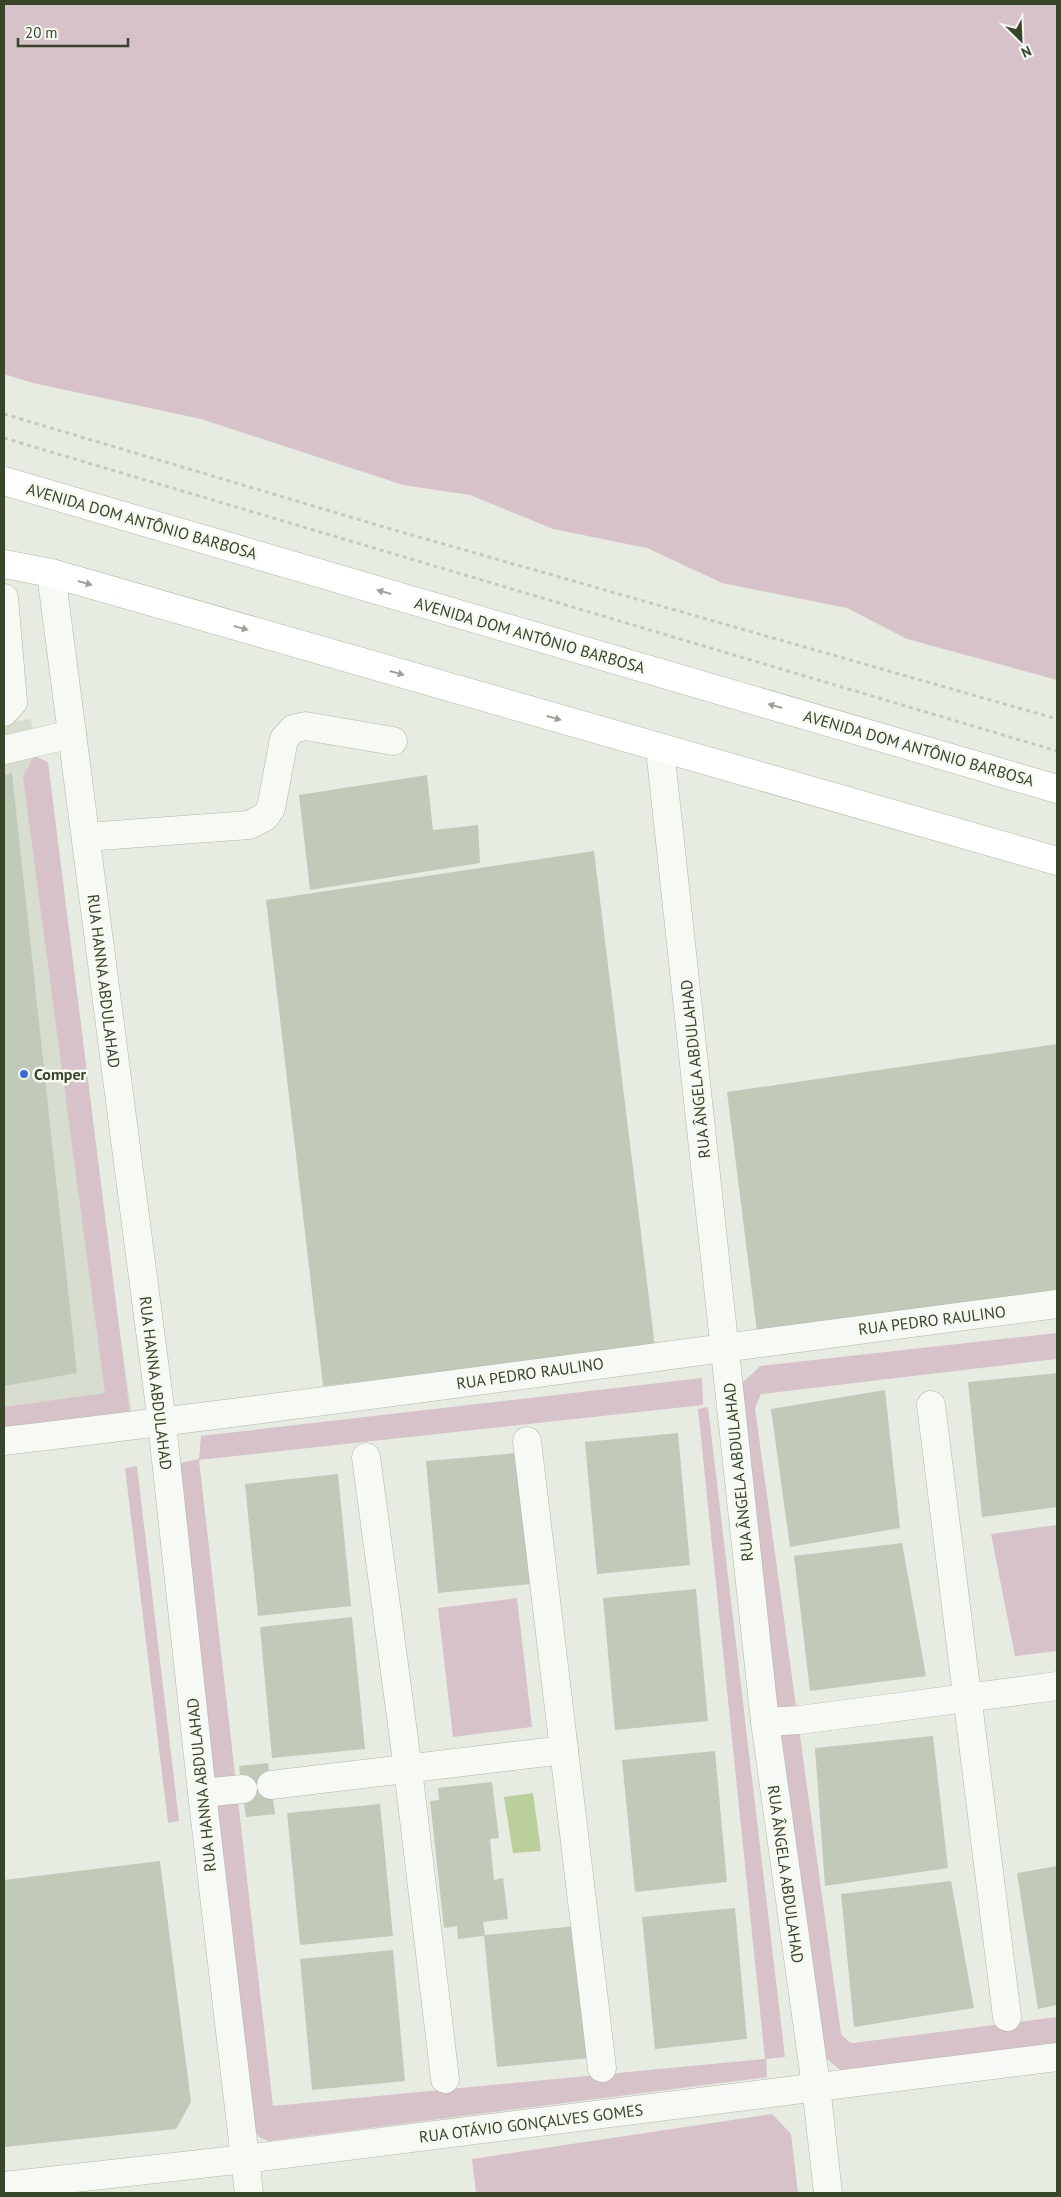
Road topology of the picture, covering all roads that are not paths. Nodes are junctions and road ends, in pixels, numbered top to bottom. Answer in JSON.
{"nodes":[{"id":1,"x":4,"y":481,"type":"edge"},
{"id":2,"x":27,"y":568,"type":"edge"},
{"id":3,"x":4,"y":586,"type":"edge"},
{"id":4,"x":4,"y":598,"type":"edge"},
{"id":5,"x":4,"y":712,"type":"edge"},
{"id":6,"x":72,"y":734,"type":"junction"},
{"id":7,"x":393,"y":741,"type":"dead end"},
{"id":8,"x":660,"y":749,"type":"junction"},
{"id":9,"x":4,"y":750,"type":"edge"},
{"id":10,"x":1057,"y":789,"type":"edge"},
{"id":11,"x":86,"y":837,"type":"junction"},
{"id":12,"x":1057,"y":860,"type":"edge"},
{"id":13,"x":1057,"y":1304,"type":"edge"},
{"id":14,"x":724,"y":1346,"type":"junction"},
{"id":15,"x":931,"y":1405,"type":"dead end"},
{"id":16,"x":162,"y":1423,"type":"junction"},
{"id":17,"x":4,"y":1441,"type":"edge"},
{"id":18,"x":527,"y":1442,"type":"dead end"},
{"id":19,"x":366,"y":1457,"type":"dead end"},
{"id":20,"x":1057,"y":1686,"type":"edge"},
{"id":21,"x":966,"y":1699,"type":"junction"},
{"id":22,"x":765,"y":1722,"type":"junction"},
{"id":23,"x":564,"y":1750,"type":"junction"},
{"id":24,"x":408,"y":1769,"type":"junction"},
{"id":25,"x":271,"y":1785,"type":"dead end"},
{"id":26,"x":243,"y":1788,"type":"dead end"},
{"id":27,"x":202,"y":1794,"type":"junction"},
{"id":28,"x":1007,"y":2017,"type":"dead end"},
{"id":29,"x":1057,"y":2057,"type":"edge"},
{"id":30,"x":602,"y":2068,"type":"dead end"},
{"id":31,"x":445,"y":2079,"type":"dead end"},
{"id":32,"x":816,"y":2086,"type":"junction"},
{"id":33,"x":245,"y":2159,"type":"junction"},
{"id":34,"x":4,"y":2186,"type":"edge"},
{"id":35,"x":249,"y":2193,"type":"edge"},
{"id":36,"x":828,"y":2193,"type":"edge"}],
"edges":[{"from":10,"to":1,"type":"main road","name":"AVENIDA DOM ANTÔNIO BARBOSA","one_way":true},
{"from":2,"to":3,"type":"street"},
{"from":2,"to":6,"type":"street","name":"RUA HANNA ABDULAHAD"},
{"from":2,"to":8,"type":"main road","one_way":true},
{"from":4,"to":5,"type":"street"},
{"from":6,"to":9,"type":"street"},
{"from":6,"to":11,"type":"street","name":"RUA HANNA ABDULAHAD"},
{"from":7,"to":11,"type":"street"},
{"from":8,"to":12,"type":"main road"},
{"from":8,"to":14,"type":"street","name":"RUA ÂNGELA ABDULAHAD"},
{"from":11,"to":16,"type":"street","name":"RUA HANNA ABDULAHAD"},
{"from":13,"to":14,"type":"street","name":"RUA PEDRO RAULINO"},
{"from":14,"to":16,"type":"street","name":"RUA PEDRO RAULINO"},
{"from":14,"to":22,"type":"street","name":"RUA ÂNGELA ABDULAHAD"},
{"from":15,"to":21,"type":"street"},
{"from":16,"to":17,"type":"street","name":"RUA PEDRO RAULINO"},
{"from":16,"to":27,"type":"street","name":"RUA HANNA ABDULAHAD"},
{"from":18,"to":23,"type":"street"},
{"from":19,"to":24,"type":"street"},
{"from":20,"to":21,"type":"street"},
{"from":21,"to":22,"type":"street"},
{"from":21,"to":28,"type":"street"},
{"from":22,"to":32,"type":"street","name":"RUA ÂNGELA ABDULAHAD"},
{"from":23,"to":24,"type":"street"},
{"from":23,"to":30,"type":"street"},
{"from":24,"to":25,"type":"street"},
{"from":24,"to":31,"type":"street"},
{"from":26,"to":27,"type":"street"},
{"from":27,"to":33,"type":"street","name":"RUA HANNA ABDULAHAD"},
{"from":29,"to":32,"type":"street","name":"RUA OTÁVIO GONÇALVES GOMES"},
{"from":32,"to":33,"type":"street","name":"RUA OTÁVIO GONÇALVES GOMES"},
{"from":32,"to":36,"type":"street","name":"RUA ÂNGELA ABDULAHAD"},
{"from":33,"to":34,"type":"street","name":"RUA OTÁVIO GONÇALVES GOMES"},
{"from":33,"to":35,"type":"street","name":"RUA HANNA ABDULAHAD"}]}
